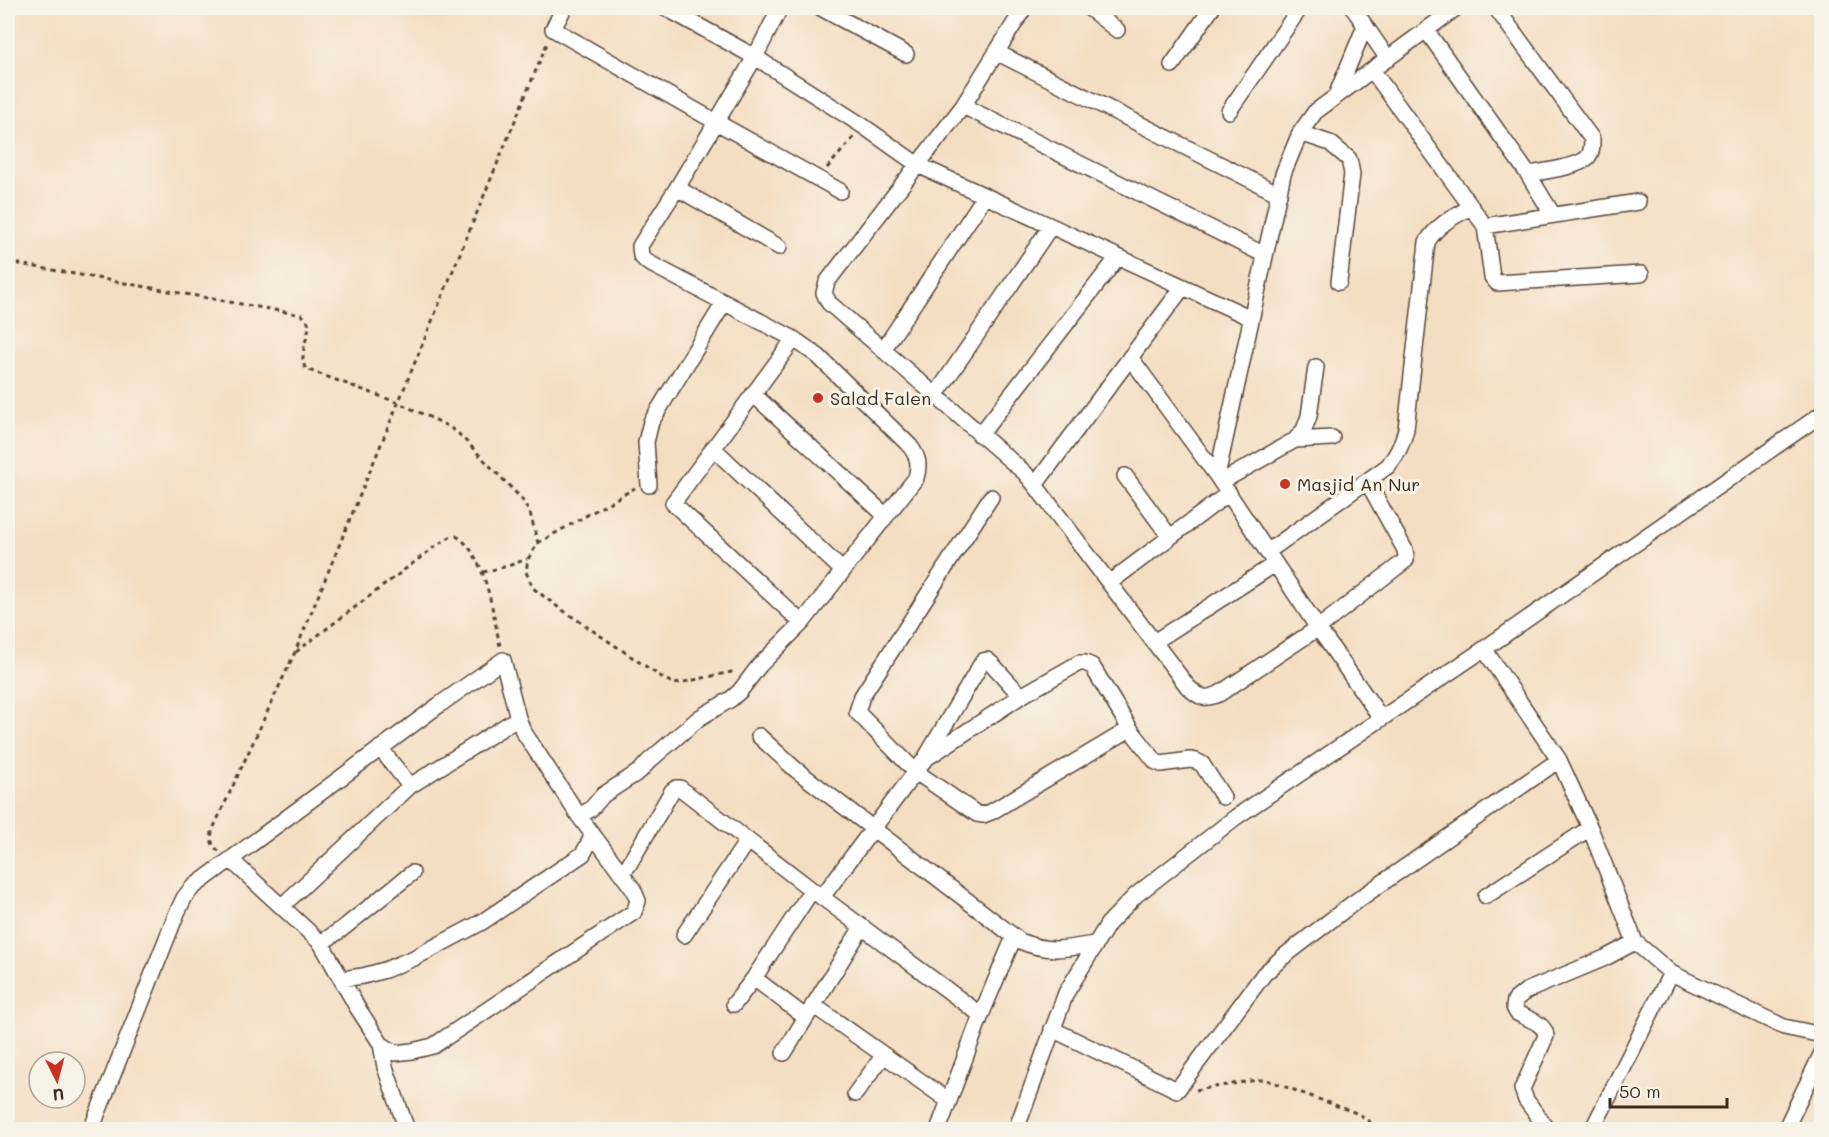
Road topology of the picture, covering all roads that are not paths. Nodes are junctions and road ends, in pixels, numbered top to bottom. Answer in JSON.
{"nodes":[{"id":1,"x":564,"y":8,"type":"edge"},
{"id":2,"x":666,"y":8,"type":"edge"},
{"id":3,"x":780,"y":8,"type":"edge"},
{"id":4,"x":821,"y":8,"type":"edge"},
{"id":5,"x":1024,"y":8,"type":"edge"},
{"id":6,"x":1089,"y":8,"type":"edge"},
{"id":7,"x":1212,"y":8,"type":"edge"},
{"id":8,"x":1300,"y":8,"type":"edge"},
{"id":9,"x":1353,"y":8,"type":"edge"},
{"id":10,"x":1496,"y":8,"type":"edge"},
{"id":11,"x":1448,"y":10,"type":"edge"},
{"id":12,"x":1365,"y":26,"type":"junction"},
{"id":13,"x":1117,"y":30,"type":"dead end"},
{"id":14,"x":1426,"y":30,"type":"junction"},
{"id":15,"x":996,"y":52,"type":"junction"},
{"id":16,"x":906,"y":54,"type":"dead end"},
{"id":17,"x":754,"y":57,"type":"junction"},
{"id":18,"x":1388,"y":59,"type":"junction"},
{"id":19,"x":1172,"y":65,"type":"dead end"},
{"id":20,"x":1372,"y":70,"type":"junction"},
{"id":21,"x":1336,"y":96,"type":"junction"},
{"id":22,"x":963,"y":106,"type":"junction"},
{"id":23,"x":1229,"y":111,"type":"dead end"},
{"id":24,"x":716,"y":123,"type":"junction"},
{"id":25,"x":1300,"y":133,"type":"junction"},
{"id":26,"x":918,"y":165,"type":"junction"},
{"id":27,"x":1528,"y":174,"type":"junction"},
{"id":28,"x":677,"y":188,"type":"junction"},
{"id":29,"x":840,"y":191,"type":"dead end"},
{"id":30,"x":1279,"y":194,"type":"junction"},
{"id":31,"x":985,"y":196,"type":"junction"},
{"id":32,"x":1638,"y":202,"type":"dead end"},
{"id":33,"x":1471,"y":207,"type":"junction"},
{"id":34,"x":1552,"y":215,"type":"junction"},
{"id":35,"x":1051,"y":226,"type":"junction"},
{"id":36,"x":1485,"y":226,"type":"junction"},
{"id":37,"x":779,"y":247,"type":"dead end"},
{"id":38,"x":1265,"y":255,"type":"junction"},
{"id":39,"x":1118,"y":257,"type":"junction"},
{"id":40,"x":1641,"y":274,"type":"dead end"},
{"id":41,"x":1339,"y":282,"type":"dead end"},
{"id":42,"x":1183,"y":287,"type":"junction"},
{"id":43,"x":724,"y":303,"type":"junction"},
{"id":44,"x":1251,"y":318,"type":"junction"},
{"id":45,"x":794,"y":339,"type":"junction"},
{"id":46,"x":883,"y":350,"type":"junction"},
{"id":47,"x":1130,"y":357,"type":"junction"},
{"id":48,"x":1316,"y":367,"type":"dead end"},
{"id":49,"x":753,"y":394,"type":"junction"},
{"id":50,"x":935,"y":396,"type":"junction"},
{"id":51,"x":1821,"y":414,"type":"edge"},
{"id":52,"x":980,"y":435,"type":"junction"},
{"id":53,"x":1332,"y":438,"type":"dead end"},
{"id":54,"x":1295,"y":440,"type":"junction"},
{"id":55,"x":713,"y":448,"type":"junction"},
{"id":56,"x":1125,"y":476,"type":"dead end"},
{"id":57,"x":1367,"y":481,"type":"junction"},
{"id":58,"x":1223,"y":484,"type":"junction"},
{"id":59,"x":649,"y":485,"type":"road end"},
{"id":60,"x":1035,"y":485,"type":"junction"},
{"id":61,"x":991,"y":497,"type":"dead end"},
{"id":62,"x":886,"y":516,"type":"junction"},
{"id":63,"x":1170,"y":537,"type":"junction"},
{"id":64,"x":1271,"y":558,"type":"junction"},
{"id":65,"x":843,"y":571,"type":"junction"},
{"id":66,"x":1109,"y":583,"type":"junction"},
{"id":67,"x":802,"y":623,"type":"junction"},
{"id":68,"x":1318,"y":628,"type":"junction"},
{"id":69,"x":1154,"y":642,"type":"junction"},
{"id":70,"x":1484,"y":649,"type":"junction"},
{"id":71,"x":1022,"y":696,"type":"junction"},
{"id":72,"x":518,"y":718,"type":"junction"},
{"id":73,"x":1381,"y":718,"type":"junction"},
{"id":74,"x":1130,"y":729,"type":"junction"},
{"id":75,"x":759,"y":736,"type":"dead end"},
{"id":76,"x":380,"y":748,"type":"junction"},
{"id":77,"x":925,"y":759,"type":"junction"},
{"id":78,"x":1558,"y":760,"type":"junction"},
{"id":79,"x":916,"y":772,"type":"junction"},
{"id":80,"x":410,"y":786,"type":"junction"},
{"id":81,"x":1223,"y":797,"type":"dead end"},
{"id":82,"x":579,"y":816,"type":"junction"},
{"id":83,"x":874,"y":828,"type":"junction"},
{"id":84,"x":1590,"y":828,"type":"junction"},
{"id":85,"x":593,"y":835,"type":"junction"},
{"id":86,"x":747,"y":841,"type":"junction"},
{"id":87,"x":231,"y":860,"type":"junction"},
{"id":88,"x":628,"y":866,"type":"dead end"},
{"id":89,"x":412,"y":873,"type":"dead end"},
{"id":90,"x":817,"y":894,"type":"junction"},
{"id":91,"x":1486,"y":896,"type":"dead end"},
{"id":92,"x":282,"y":906,"type":"junction"},
{"id":93,"x":862,"y":927,"type":"junction"},
{"id":94,"x":684,"y":934,"type":"dead end"},
{"id":95,"x":1014,"y":937,"type":"junction"},
{"id":96,"x":1635,"y":942,"type":"junction"},
{"id":97,"x":321,"y":943,"type":"junction"},
{"id":98,"x":1094,"y":945,"type":"junction"},
{"id":99,"x":1671,"y":973,"type":"junction"},
{"id":100,"x":342,"y":978,"type":"junction"},
{"id":101,"x":754,"y":978,"type":"junction"},
{"id":102,"x":734,"y":1004,"type":"dead end"},
{"id":103,"x":809,"y":1011,"type":"junction"},
{"id":104,"x":981,"y":1015,"type":"junction"},
{"id":105,"x":1052,"y":1029,"type":"junction"},
{"id":106,"x":1821,"y":1035,"type":"edge"},
{"id":107,"x":381,"y":1044,"type":"junction"},
{"id":108,"x":784,"y":1053,"type":"dead end"},
{"id":109,"x":1821,"y":1053,"type":"edge"},
{"id":110,"x":884,"y":1055,"type":"junction"},
{"id":111,"x":855,"y":1094,"type":"dead end"},
{"id":112,"x":949,"y":1101,"type":"junction"},
{"id":113,"x":91,"y":1130,"type":"edge"},
{"id":114,"x":407,"y":1130,"type":"edge"},
{"id":115,"x":938,"y":1130,"type":"edge"},
{"id":116,"x":1016,"y":1130,"type":"edge"},
{"id":117,"x":1548,"y":1130,"type":"edge"},
{"id":118,"x":1592,"y":1130,"type":"edge"},
{"id":119,"x":1785,"y":1130,"type":"edge"}],
"edges":[{"from":1,"to":24,"type":"street"},
{"from":2,"to":17,"type":"street"},
{"from":3,"to":17,"type":"street"},
{"from":4,"to":16,"type":"street"},
{"from":5,"to":15,"type":"street"},
{"from":6,"to":13,"type":"street"},
{"from":7,"to":19,"type":"street"},
{"from":8,"to":23,"type":"street"},
{"from":9,"to":12,"type":"street"},
{"from":10,"to":27,"type":"street"},
{"from":11,"to":14,"type":"street"},
{"from":12,"to":18,"type":"street"},
{"from":12,"to":21,"type":"street"},
{"from":14,"to":18,"type":"street"},
{"from":14,"to":27,"type":"street"},
{"from":15,"to":22,"type":"street"},
{"from":15,"to":30,"type":"street"},
{"from":17,"to":24,"type":"street"},
{"from":17,"to":26,"type":"street"},
{"from":18,"to":20,"type":"street"},
{"from":20,"to":21,"type":"street"},
{"from":20,"to":33,"type":"street"},
{"from":21,"to":25,"type":"street"},
{"from":22,"to":26,"type":"street"},
{"from":22,"to":38,"type":"street"},
{"from":24,"to":28,"type":"street"},
{"from":24,"to":29,"type":"street"},
{"from":25,"to":30,"type":"street"},
{"from":25,"to":41,"type":"street"},
{"from":26,"to":31,"type":"street"},
{"from":26,"to":46,"type":"street"},
{"from":27,"to":34,"type":"street"},
{"from":28,"to":37,"type":"street"},
{"from":28,"to":43,"type":"street"},
{"from":30,"to":38,"type":"street"},
{"from":31,"to":35,"type":"street"},
{"from":31,"to":46,"type":"street"},
{"from":32,"to":34,"type":"street"},
{"from":33,"to":36,"type":"street"},
{"from":33,"to":57,"type":"street"},
{"from":34,"to":36,"type":"street"},
{"from":35,"to":39,"type":"street"},
{"from":35,"to":50,"type":"street"},
{"from":36,"to":40,"type":"street"},
{"from":38,"to":44,"type":"street"},
{"from":39,"to":42,"type":"street"},
{"from":39,"to":52,"type":"street"},
{"from":42,"to":44,"type":"street"},
{"from":42,"to":47,"type":"street"},
{"from":43,"to":45,"type":"street"},
{"from":43,"to":59,"type":"street"},
{"from":44,"to":58,"type":"street"},
{"from":45,"to":49,"type":"street"},
{"from":45,"to":62,"type":"street"},
{"from":46,"to":50,"type":"street"},
{"from":47,"to":58,"type":"street"},
{"from":47,"to":60,"type":"street"},
{"from":48,"to":54,"type":"street"},
{"from":49,"to":55,"type":"street"},
{"from":49,"to":62,"type":"street"},
{"from":50,"to":52,"type":"street"},
{"from":51,"to":70,"type":"street"},
{"from":52,"to":60,"type":"street"},
{"from":53,"to":54,"type":"street"},
{"from":54,"to":58,"type":"street"},
{"from":55,"to":65,"type":"street"},
{"from":55,"to":67,"type":"street"},
{"from":56,"to":63,"type":"street"},
{"from":57,"to":64,"type":"street"},
{"from":57,"to":68,"type":"street"},
{"from":58,"to":63,"type":"street"},
{"from":58,"to":64,"type":"street"},
{"from":60,"to":66,"type":"street"},
{"from":61,"to":79,"type":"street"},
{"from":62,"to":65,"type":"street"},
{"from":63,"to":66,"type":"street"},
{"from":64,"to":68,"type":"street"},
{"from":64,"to":69,"type":"street"},
{"from":65,"to":67,"type":"street"},
{"from":66,"to":69,"type":"street"},
{"from":67,"to":82,"type":"street"},
{"from":68,"to":69,"type":"street"},
{"from":68,"to":73,"type":"street"},
{"from":70,"to":73,"type":"street"},
{"from":70,"to":78,"type":"street"},
{"from":71,"to":74,"type":"street"},
{"from":71,"to":77,"type":"street"},
{"from":71,"to":77,"type":"street"},
{"from":72,"to":76,"type":"street"},
{"from":72,"to":80,"type":"street"},
{"from":72,"to":82,"type":"street"},
{"from":73,"to":98,"type":"street"},
{"from":74,"to":79,"type":"street"},
{"from":74,"to":81,"type":"street"},
{"from":75,"to":83,"type":"street"},
{"from":76,"to":80,"type":"street"},
{"from":76,"to":87,"type":"street"},
{"from":77,"to":79,"type":"street"},
{"from":78,"to":84,"type":"street"},
{"from":78,"to":105,"type":"street"},
{"from":79,"to":83,"type":"street"},
{"from":80,"to":92,"type":"street"},
{"from":82,"to":85,"type":"street"},
{"from":83,"to":90,"type":"street"},
{"from":83,"to":95,"type":"street"},
{"from":84,"to":91,"type":"street"},
{"from":84,"to":96,"type":"street"},
{"from":85,"to":100,"type":"street"},
{"from":85,"to":107,"type":"street"},
{"from":86,"to":88,"type":"street"},
{"from":86,"to":90,"type":"street"},
{"from":86,"to":94,"type":"street"},
{"from":87,"to":92,"type":"street"},
{"from":87,"to":113,"type":"street"},
{"from":89,"to":97,"type":"street"},
{"from":90,"to":93,"type":"street"},
{"from":90,"to":101,"type":"street"},
{"from":92,"to":97,"type":"street"},
{"from":93,"to":103,"type":"street"},
{"from":93,"to":104,"type":"street"},
{"from":95,"to":98,"type":"street"},
{"from":95,"to":104,"type":"street"},
{"from":96,"to":99,"type":"street"},
{"from":96,"to":117,"type":"street"},
{"from":97,"to":100,"type":"street"},
{"from":98,"to":105,"type":"street"},
{"from":99,"to":106,"type":"street"},
{"from":99,"to":118,"type":"street"},
{"from":100,"to":107,"type":"street"},
{"from":101,"to":102,"type":"street"},
{"from":101,"to":103,"type":"street"},
{"from":103,"to":108,"type":"street"},
{"from":103,"to":110,"type":"street"},
{"from":104,"to":112,"type":"street"},
{"from":105,"to":116,"type":"street"},
{"from":107,"to":114,"type":"street"},
{"from":109,"to":119,"type":"street"},
{"from":110,"to":111,"type":"street"},
{"from":110,"to":112,"type":"street"},
{"from":112,"to":115,"type":"street"}]}
